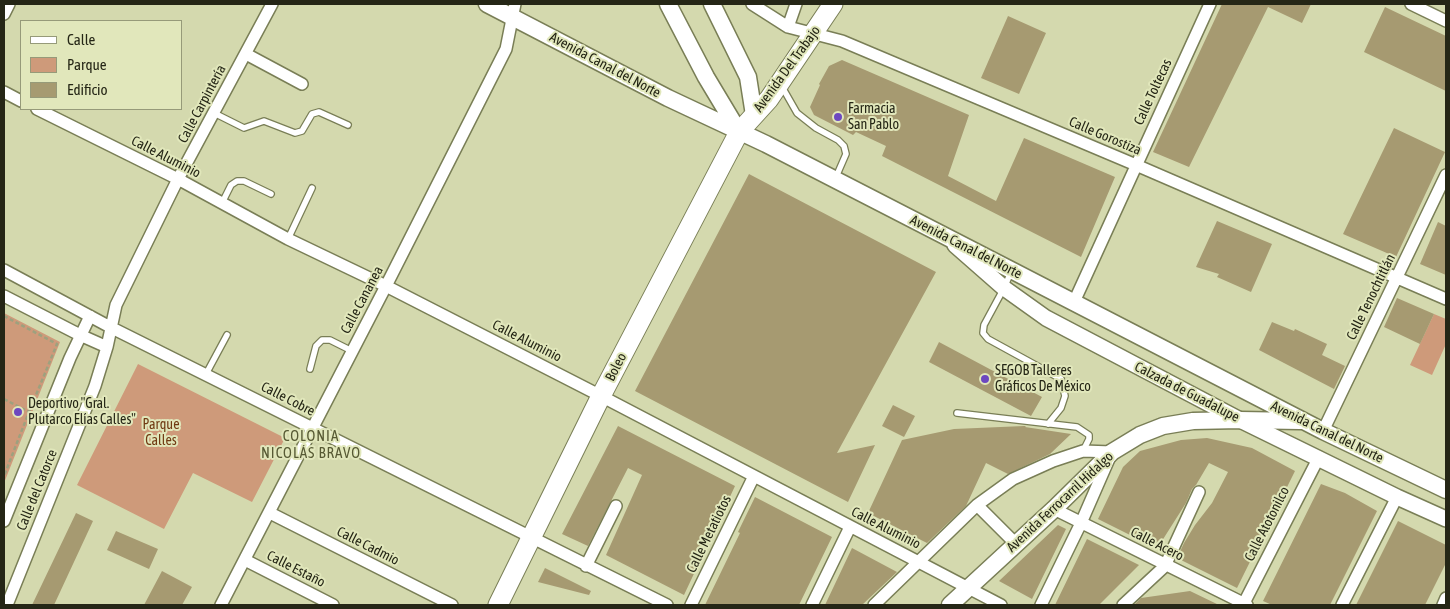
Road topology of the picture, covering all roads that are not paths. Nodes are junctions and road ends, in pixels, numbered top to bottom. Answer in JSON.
{"nodes":[{"id":1,"x":9,"y":4,"type":"edge"},
{"id":2,"x":487,"y":4,"type":"edge"},
{"id":3,"x":668,"y":4,"type":"edge"},
{"id":4,"x":712,"y":4,"type":"edge"},
{"id":5,"x":752,"y":4,"type":"edge"},
{"id":6,"x":796,"y":4,"type":"edge"},
{"id":7,"x":833,"y":4,"type":"edge"},
{"id":8,"x":1210,"y":4,"type":"edge"},
{"id":9,"x":268,"y":5,"type":"edge"},
{"id":10,"x":1417,"y":5,"type":"edge"},
{"id":11,"x":514,"y":10,"type":"edge"},
{"id":12,"x":4,"y":14,"type":"edge"},
{"id":13,"x":1446,"y":21,"type":"edge"},
{"id":14,"x":788,"y":28,"type":"junction"},
{"id":15,"x":814,"y":34,"type":"junction"},
{"id":16,"x":246,"y":54,"type":"junction"},
{"id":17,"x":780,"y":83,"type":"junction"},
{"id":18,"x":302,"y":84,"type":"dead end"},
{"id":19,"x":4,"y":92,"type":"edge"},
{"id":20,"x":20,"y":100,"type":"edge"},
{"id":21,"x":39,"y":110,"type":"edge"},
{"id":22,"x":214,"y":113,"type":"junction"},
{"id":23,"x":754,"y":115,"type":"junction"},
{"id":24,"x":348,"y":124,"type":"dead end"},
{"id":25,"x":739,"y":132,"type":"junction"},
{"id":26,"x":1136,"y":165,"type":"junction"},
{"id":27,"x":1446,"y":175,"type":"edge"},
{"id":28,"x":178,"y":180,"type":"junction"},
{"id":29,"x":835,"y":180,"type":"junction"},
{"id":30,"x":312,"y":188,"type":"dead end"},
{"id":31,"x":271,"y":194,"type":"dead end"},
{"id":32,"x":222,"y":203,"type":"junction"},
{"id":33,"x":946,"y":237,"type":"junction"},
{"id":34,"x":288,"y":239,"type":"junction"},
{"id":35,"x":4,"y":270,"type":"edge"},
{"id":36,"x":1011,"y":270,"type":"junction"},
{"id":37,"x":1397,"y":278,"type":"junction"},
{"id":38,"x":386,"y":286,"type":"junction"},
{"id":39,"x":1004,"y":288,"type":"junction"},
{"id":40,"x":4,"y":296,"type":"edge"},
{"id":41,"x":1446,"y":299,"type":"edge"},
{"id":42,"x":1074,"y":302,"type":"junction"},
{"id":43,"x":90,"y":316,"type":"junction"},
{"id":44,"x":112,"y":328,"type":"junction"},
{"id":45,"x":80,"y":335,"type":"junction"},
{"id":46,"x":227,"y":335,"type":"dead end"},
{"id":47,"x":108,"y":346,"type":"junction"},
{"id":48,"x":352,"y":351,"type":"junction"},
{"id":49,"x":310,"y":369,"type":"dead end"},
{"id":50,"x":206,"y":374,"type":"junction"},
{"id":51,"x":601,"y":396,"type":"junction"},
{"id":52,"x":957,"y":413,"type":"dead end"},
{"id":53,"x":1240,"y":420,"type":"junction"},
{"id":54,"x":1305,"y":422,"type":"junction"},
{"id":55,"x":1048,"y":424,"type":"junction"},
{"id":56,"x":312,"y":428,"type":"junction"},
{"id":57,"x":1323,"y":431,"type":"junction"},
{"id":58,"x":1084,"y":451,"type":"junction"},
{"id":59,"x":1112,"y":452,"type":"junction"},
{"id":60,"x":1318,"y":457,"type":"junction"},
{"id":61,"x":754,"y":476,"type":"junction"},
{"id":62,"x":1446,"y":490,"type":"edge"},
{"id":63,"x":1199,"y":492,"type":"dead end"},
{"id":64,"x":1397,"y":497,"type":"junction"},
{"id":65,"x":977,"y":505,"type":"junction"},
{"id":66,"x":616,"y":506,"type":"dead end"},
{"id":67,"x":1054,"y":510,"type":"junction"},
{"id":68,"x":270,"y":512,"type":"junction"},
{"id":69,"x":1446,"y":519,"type":"edge"},
{"id":70,"x":4,"y":521,"type":"edge"},
{"id":71,"x":1081,"y":523,"type":"junction"},
{"id":72,"x":850,"y":527,"type":"junction"},
{"id":73,"x":531,"y":538,"type":"junction"},
{"id":74,"x":1016,"y":544,"type":"junction"},
{"id":75,"x":245,"y":560,"type":"junction"},
{"id":76,"x":918,"y":562,"type":"junction"},
{"id":77,"x":586,"y":566,"type":"junction"},
{"id":78,"x":1165,"y":566,"type":"junction"},
{"id":79,"x":967,"y":589,"type":"junction"},
{"id":80,"x":1446,"y":598,"type":"edge"},
{"id":81,"x":318,"y":602,"type":"edge"},
{"id":82,"x":7,"y":605,"type":"edge"},
{"id":83,"x":221,"y":605,"type":"edge"},
{"id":84,"x":333,"y":605,"type":"edge"},
{"id":85,"x":452,"y":605,"type":"edge"},
{"id":86,"x":498,"y":605,"type":"edge"},
{"id":87,"x":667,"y":605,"type":"edge"},
{"id":88,"x":691,"y":605,"type":"edge"},
{"id":89,"x":812,"y":605,"type":"edge"},
{"id":90,"x":874,"y":605,"type":"edge"},
{"id":91,"x":950,"y":605,"type":"edge"},
{"id":92,"x":1000,"y":605,"type":"edge"},
{"id":93,"x":1040,"y":605,"type":"edge"},
{"id":94,"x":1123,"y":605,"type":"edge"},
{"id":95,"x":1245,"y":605,"type":"edge"},
{"id":96,"x":1342,"y":605,"type":"edge"},
{"id":97,"x":1443,"y":605,"type":"edge"}],
"edges":[{"from":1,"to":12,"type":"street"},
{"from":2,"to":11,"type":"main road","name":"Avenida Canal del Norte"},
{"from":3,"to":25,"type":"main road"},
{"from":4,"to":23,"type":"main road"},
{"from":5,"to":14,"type":"street","name":"Calle Gorostiza"},
{"from":6,"to":14,"type":"street"},
{"from":7,"to":15,"type":"main road","name":"Avenida Del Trabajo"},
{"from":8,"to":26,"type":"street","name":"Calle Toltecas"},
{"from":9,"to":16,"type":"street","name":"Calle Carpintería"},
{"from":10,"to":13,"type":"street"},
{"from":11,"to":25,"type":"main road","name":"Avenida Canal del Norte"},
{"from":11,"to":38,"type":"street","name":"Calle Cananea"},
{"from":14,"to":15,"type":"street","name":"Calle Gorostiza"},
{"from":15,"to":17,"type":"main road","name":"Avenida Del Trabajo"},
{"from":15,"to":26,"type":"street","name":"Calle Gorostiza"},
{"from":16,"to":18,"type":"street"},
{"from":16,"to":22,"type":"street","name":"Calle Carpintería"},
{"from":17,"to":23,"type":"main road","name":"Avenida Del Trabajo"},
{"from":17,"to":29,"type":"lane"},
{"from":19,"to":20,"type":"street"},
{"from":21,"to":28,"type":"street","name":"Calle Aluminio"},
{"from":22,"to":24,"type":"lane"},
{"from":22,"to":28,"type":"street","name":"Calle Carpintería"},
{"from":23,"to":25,"type":"main road","name":"Avenida Del Trabajo"},
{"from":25,"to":29,"type":"main road","name":"Avenida Canal del Norte"},
{"from":25,"to":51,"type":"main road","name":"Boleo"},
{"from":26,"to":37,"type":"street","name":"Calle Gorostiza"},
{"from":26,"to":42,"type":"street","name":"Calle Toltecas"},
{"from":27,"to":37,"type":"street","name":"Calle Tenochtitlán"},
{"from":28,"to":32,"type":"street","name":"Calle Aluminio"},
{"from":28,"to":44,"type":"street","name":"Calle Carpintería"},
{"from":29,"to":33,"type":"main road","name":"Avenida Canal del Norte"},
{"from":30,"to":34,"type":"lane"},
{"from":31,"to":32,"type":"lane"},
{"from":32,"to":34,"type":"street","name":"Calle Aluminio"},
{"from":33,"to":36,"type":"main road","name":"Avenida Canal del Norte"},
{"from":33,"to":39,"type":"street","name":"Calzada de Guadalupe"},
{"from":34,"to":38,"type":"street","name":"Calle Aluminio"},
{"from":35,"to":43,"type":"street","name":"Calle Cobre"},
{"from":36,"to":39,"type":"lane"},
{"from":36,"to":42,"type":"main road","name":"Avenida Canal del Norte"},
{"from":37,"to":41,"type":"street","name":"Calle Gorostiza"},
{"from":37,"to":57,"type":"street","name":"Calle Tenochtitlán"},
{"from":38,"to":48,"type":"street","name":"Calle Cananea"},
{"from":38,"to":51,"type":"street","name":"Calle Aluminio"},
{"from":39,"to":53,"type":"street","name":"Calzada de Guadalupe"},
{"from":39,"to":55,"type":"lane"},
{"from":40,"to":45,"type":"street"},
{"from":42,"to":54,"type":"main road","name":"Avenida Canal del Norte"},
{"from":43,"to":44,"type":"street","name":"Calle Cobre"},
{"from":43,"to":45,"type":"street","name":"Calle del Catorce"},
{"from":44,"to":47,"type":"street","name":"Calle del Catorce"},
{"from":44,"to":50,"type":"street","name":"Calle Cobre"},
{"from":45,"to":47,"type":"street"},
{"from":45,"to":70,"type":"street","name":"Calle del Catorce"},
{"from":46,"to":50,"type":"lane"},
{"from":47,"to":82,"type":"street","name":"Calle del Catorce"},
{"from":48,"to":49,"type":"lane"},
{"from":48,"to":56,"type":"street","name":"Calle Cananea"},
{"from":50,"to":56,"type":"street","name":"Calle Cobre"},
{"from":51,"to":61,"type":"street","name":"Calle Aluminio"},
{"from":51,"to":73,"type":"main road","name":"Boleo"},
{"from":52,"to":55,"type":"lane"},
{"from":53,"to":54,"type":"main road","name":"Avenida Ferrocarril Hidalgo"},
{"from":53,"to":59,"type":"main road","name":"Avenida Ferrocarril Hidalgo"},
{"from":53,"to":60,"type":"street","name":"Calzada de Guadalupe"},
{"from":54,"to":57,"type":"main road","name":"Avenida Canal del Norte"},
{"from":55,"to":58,"type":"lane"},
{"from":56,"to":68,"type":"street","name":"Calle Cananea"},
{"from":56,"to":73,"type":"street","name":"Calle Cobre"},
{"from":57,"to":62,"type":"main road","name":"Avenida Canal del Norte"},
{"from":58,"to":59,"type":"street"},
{"from":58,"to":65,"type":"street"},
{"from":59,"to":67,"type":"main road","name":"Avenida Ferrocarril Hidalgo"},
{"from":59,"to":71,"type":"street"},
{"from":60,"to":64,"type":"street","name":"Calzada de Guadalupe"},
{"from":60,"to":95,"type":"street","name":"Calle Atotonilco"},
{"from":61,"to":72,"type":"street","name":"Calle Aluminio"},
{"from":61,"to":88,"type":"street","name":"Calle Metatiotos"},
{"from":63,"to":78,"type":"street"},
{"from":64,"to":69,"type":"street","name":"Calzada de Guadalupe"},
{"from":64,"to":96,"type":"street"},
{"from":65,"to":74,"type":"street"},
{"from":65,"to":76,"type":"street"},
{"from":66,"to":77,"type":"street"},
{"from":67,"to":71,"type":"street","name":"Calle Acero"},
{"from":67,"to":74,"type":"main road","name":"Avenida Ferrocarril Hidalgo"},
{"from":68,"to":75,"type":"street","name":"Calle Cananea"},
{"from":68,"to":85,"type":"street","name":"Calle Cadmio"},
{"from":71,"to":78,"type":"street","name":"Calle Acero"},
{"from":71,"to":93,"type":"street"},
{"from":72,"to":76,"type":"street","name":"Calle Aluminio"},
{"from":72,"to":89,"type":"street"},
{"from":73,"to":77,"type":"street","name":"Calle Cobre"},
{"from":73,"to":86,"type":"main road","name":"Boleo"},
{"from":74,"to":79,"type":"main road","name":"Avenida Ferrocarril Hidalgo"},
{"from":75,"to":81,"type":"street","name":"Calle Estaño"},
{"from":75,"to":83,"type":"street","name":"Calle Cananea"},
{"from":76,"to":79,"type":"street","name":"Calle Aluminio"},
{"from":76,"to":90,"type":"street"},
{"from":77,"to":87,"type":"street","name":"Calle Cobre"},
{"from":78,"to":94,"type":"street"},
{"from":78,"to":95,"type":"street","name":"Calle Acero"},
{"from":79,"to":91,"type":"main road","name":"Avenida Ferrocarril Hidalgo"},
{"from":79,"to":92,"type":"street","name":"Calle Aluminio"},
{"from":80,"to":97,"type":"street"},
{"from":81,"to":84,"type":"street","name":"Calle Estaño"}]}
